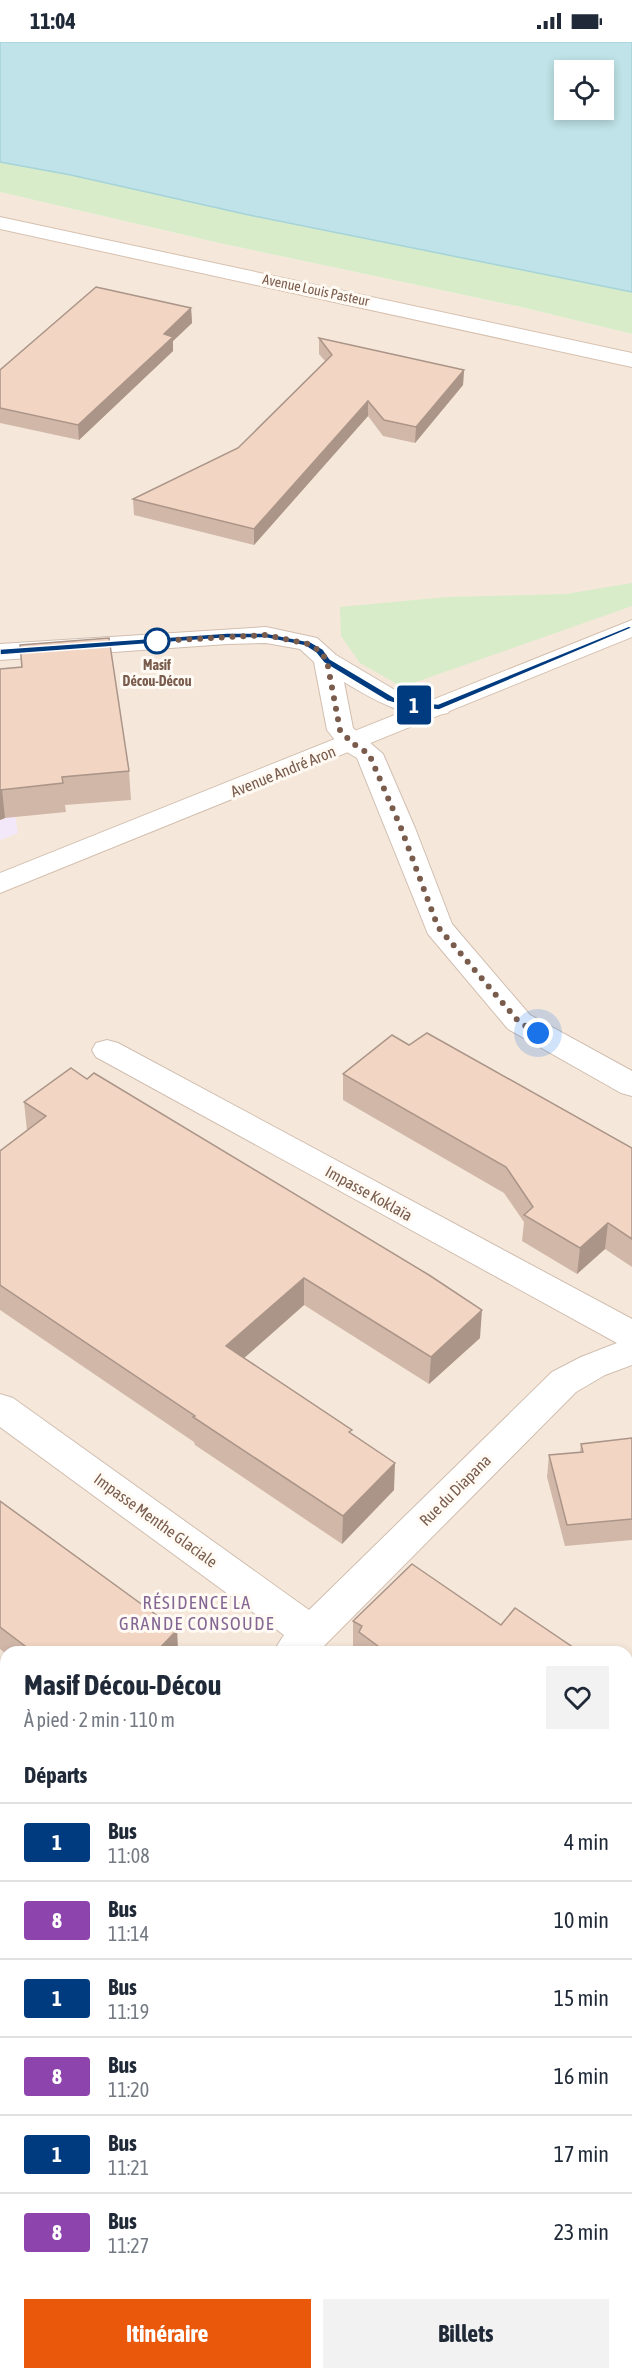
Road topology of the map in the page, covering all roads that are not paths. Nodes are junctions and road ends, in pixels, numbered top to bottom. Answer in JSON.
{"nodes":[{"id":1,"x":0,"y":223,"type":"edge"},
{"id":2,"x":632,"y":360,"type":"edge"},
{"id":3,"x":632,"y":628,"type":"edge"},
{"id":4,"x":0,"y":652,"type":"edge"},
{"id":5,"x":327,"y":661,"type":"junction"},
{"id":6,"x":439,"y":707,"type":"junction"},
{"id":7,"x":352,"y":743,"type":"junction"},
{"id":8,"x":0,"y":884,"type":"edge"},
{"id":9,"x":107,"y":1050,"type":"dead end"},
{"id":10,"x":632,"y":1085,"type":"edge"},
{"id":11,"x":632,"y":1335,"type":"edge"},
{"id":12,"x":632,"y":1351,"type":"edge"},
{"id":13,"x":0,"y":1408,"type":"edge"},
{"id":14,"x":301,"y":1642,"type":"edge"}],
"edges":[{"from":1,"to":2,"type":"street","name":"Avenue Louis Pasteur"},
{"from":3,"to":6,"type":"street","name":"Avenue André Aron"},
{"from":4,"to":5,"type":"street"},
{"from":5,"to":6,"type":"street"},
{"from":5,"to":7,"type":"street"},
{"from":6,"to":7,"type":"street","name":"Avenue André Aron"},
{"from":7,"to":8,"type":"street","name":"Avenue André Aron"},
{"from":7,"to":10,"type":"street"},
{"from":9,"to":11,"type":"street","name":"Impasse Koklaïa"},
{"from":12,"to":14,"type":"street","name":"Rue du Diapana"},
{"from":13,"to":14,"type":"street","name":"Impasse Menthe Glaciale"}]}
